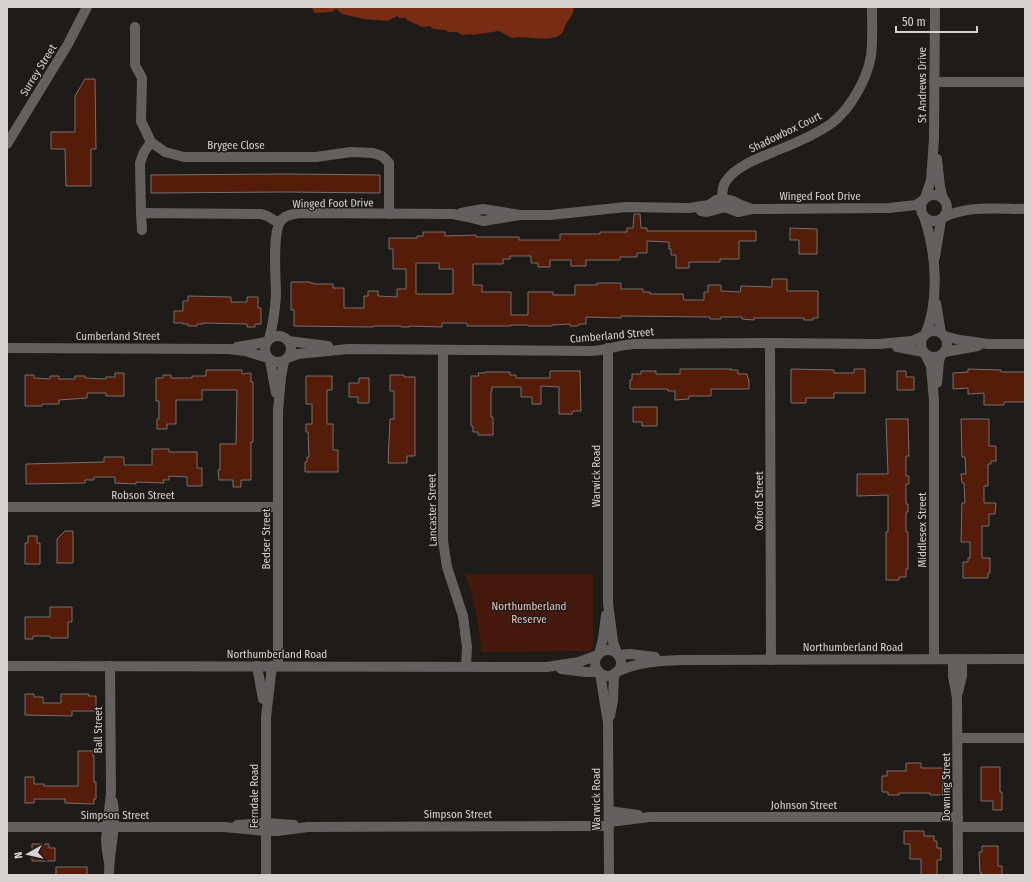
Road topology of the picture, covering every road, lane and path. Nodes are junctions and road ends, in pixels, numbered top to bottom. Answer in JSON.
{"nodes":[{"id":1,"x":87,"y":7,"type":"edge"},
{"id":2,"x":872,"y":7,"type":"edge"},
{"id":3,"x":935,"y":7,"type":"edge"},
{"id":4,"x":135,"y":27,"type":"dead end"},
{"id":5,"x":934,"y":82,"type":"junction"},
{"id":6,"x":1025,"y":82,"type":"edge"},
{"id":7,"x":934,"y":139,"type":"junction"},
{"id":8,"x":151,"y":142,"type":"junction"},
{"id":9,"x":7,"y":144,"type":"edge"},
{"id":10,"x":924,"y":200,"type":"junction"},
{"id":11,"x":944,"y":200,"type":"junction"},
{"id":12,"x":722,"y":203,"type":"junction"},
{"id":13,"x":889,"y":208,"type":"junction"},
{"id":14,"x":973,"y":209,"type":"junction"},
{"id":15,"x":1025,"y":209,"type":"edge"},
{"id":16,"x":142,"y":213,"type":"junction"},
{"id":17,"x":390,"y":214,"type":"junction"},
{"id":18,"x":924,"y":217,"type":"junction"},
{"id":19,"x":943,"y":218,"type":"junction"},
{"id":20,"x":279,"y":223,"type":"junction"},
{"id":21,"x":142,"y":230,"type":"dead end"},
{"id":22,"x":934,"y":265,"type":"junction"},
{"id":23,"x":934,"y":291,"type":"junction"},
{"id":24,"x":276,"y":297,"type":"junction"},
{"id":25,"x":942,"y":334,"type":"junction"},
{"id":26,"x":924,"y":335,"type":"junction"},
{"id":27,"x":286,"y":339,"type":"junction"},
{"id":28,"x":268,"y":340,"type":"junction"},
{"id":29,"x":770,"y":343,"type":"junction"},
{"id":30,"x":879,"y":344,"type":"junction"},
{"id":31,"x":988,"y":344,"type":"junction"},
{"id":32,"x":1025,"y":344,"type":"edge"},
{"id":33,"x":7,"y":348,"type":"edge"},
{"id":34,"x":608,"y":348,"type":"junction"},
{"id":35,"x":229,"y":349,"type":"junction"},
{"id":36,"x":348,"y":349,"type":"junction"},
{"id":37,"x":443,"y":351,"type":"junction"},
{"id":38,"x":924,"y":353,"type":"junction"},
{"id":39,"x":943,"y":353,"type":"junction"},
{"id":40,"x":269,"y":359,"type":"junction"},
{"id":41,"x":286,"y":359,"type":"junction"},
{"id":42,"x":934,"y":401,"type":"junction"},
{"id":43,"x":278,"y":411,"type":"junction"},
{"id":44,"x":7,"y":507,"type":"edge"},
{"id":45,"x":278,"y":507,"type":"junction"},
{"id":46,"x":608,"y":603,"type":"junction"},
{"id":47,"x":599,"y":654,"type":"junction"},
{"id":48,"x":617,"y":654,"type":"junction"},
{"id":49,"x":934,"y":659,"type":"junction"},
{"id":50,"x":957,"y":659,"type":"junction"},
{"id":51,"x":1025,"y":659,"type":"edge"},
{"id":52,"x":681,"y":660,"type":"junction"},
{"id":53,"x":771,"y":660,"type":"junction"},
{"id":54,"x":7,"y":666,"type":"edge"},
{"id":55,"x":110,"y":666,"type":"junction"},
{"id":56,"x":257,"y":666,"type":"junction"},
{"id":57,"x":275,"y":666,"type":"junction"},
{"id":58,"x":466,"y":666,"type":"junction"},
{"id":59,"x":547,"y":667,"type":"junction"},
{"id":60,"x":600,"y":672,"type":"junction"},
{"id":61,"x":615,"y":673,"type":"junction"},
{"id":62,"x":266,"y":717,"type":"junction"},
{"id":63,"x":608,"y":723,"type":"junction"},
{"id":64,"x":958,"y":738,"type":"junction"},
{"id":65,"x":1025,"y":738,"type":"edge"},
{"id":66,"x":609,"y":811,"type":"junction"},
{"id":67,"x":650,"y":817,"type":"junction"},
{"id":68,"x":958,"y":822,"type":"junction"},
{"id":69,"x":608,"y":824,"type":"junction"},
{"id":70,"x":7,"y":827,"type":"edge"},
{"id":71,"x":111,"y":827,"type":"junction"},
{"id":72,"x":266,"y":827,"type":"junction"},
{"id":73,"x":1025,"y":827,"type":"edge"},
{"id":74,"x":109,"y":875,"type":"edge"},
{"id":75,"x":266,"y":875,"type":"edge"},
{"id":76,"x":609,"y":875,"type":"edge"},
{"id":77,"x":958,"y":875,"type":"edge"}],
"edges":[{"from":1,"to":9,"type":"street","name":"Surrey Street"},
{"from":2,"to":12,"type":"street","name":"Shadowbox Court"},
{"from":3,"to":5,"type":"street","name":"St Andrews Drive"},
{"from":4,"to":8,"type":"street"},
{"from":5,"to":6,"type":"street"},
{"from":5,"to":7,"type":"street","name":"St Andrews Drive"},
{"from":7,"to":10,"type":"street","name":"St Andrews Drive"},
{"from":7,"to":11,"type":"street","name":"St Andrews Drive"},
{"from":8,"to":16,"type":"street"},
{"from":8,"to":17,"type":"street","name":"Brygee Close"},
{"from":10,"to":11,"type":"street"},
{"from":10,"to":13,"type":"street","name":"Winged Foot Drive"},
{"from":10,"to":18,"type":"street"},
{"from":11,"to":14,"type":"street"},
{"from":11,"to":19,"type":"street"},
{"from":12,"to":13,"type":"street","name":"Winged Foot Drive"},
{"from":12,"to":17,"type":"street","name":"Winged Foot Drive"},
{"from":13,"to":18,"type":"street","name":"Winged Foot Drive"},
{"from":14,"to":15,"type":"street"},
{"from":14,"to":19,"type":"street"},
{"from":16,"to":20,"type":"street"},
{"from":16,"to":21,"type":"street"},
{"from":17,"to":20,"type":"street","name":"Winged Foot Drive"},
{"from":18,"to":19,"type":"street"},
{"from":18,"to":22,"type":"street"},
{"from":19,"to":22,"type":"street"},
{"from":20,"to":24,"type":"street"},
{"from":22,"to":23,"type":"street"},
{"from":23,"to":25,"type":"street"},
{"from":23,"to":26,"type":"street"},
{"from":24,"to":27,"type":"street"},
{"from":24,"to":28,"type":"street"},
{"from":25,"to":26,"type":"street"},
{"from":25,"to":31,"type":"street"},
{"from":25,"to":39,"type":"street"},
{"from":26,"to":30,"type":"street","name":"Cumberland Street"},
{"from":26,"to":38,"type":"street"},
{"from":27,"to":28,"type":"street"},
{"from":27,"to":36,"type":"street","name":"Cumberland Street"},
{"from":27,"to":41,"type":"street"},
{"from":28,"to":35,"type":"street","name":"Cumberland Street"},
{"from":28,"to":40,"type":"street"},
{"from":29,"to":30,"type":"street","name":"Cumberland Street"},
{"from":29,"to":34,"type":"street","name":"Cumberland Street"},
{"from":29,"to":53,"type":"street","name":"Oxford Street"},
{"from":30,"to":38,"type":"street","name":"Cumberland Street"},
{"from":31,"to":32,"type":"street"},
{"from":31,"to":39,"type":"street"},
{"from":33,"to":35,"type":"street","name":"Cumberland Street"},
{"from":34,"to":37,"type":"street","name":"Cumberland Street"},
{"from":34,"to":46,"type":"street","name":"Warwick Road"},
{"from":35,"to":40,"type":"street","name":"Cumberland Street"},
{"from":36,"to":37,"type":"street","name":"Cumberland Street"},
{"from":36,"to":41,"type":"street","name":"Cumberland Street"},
{"from":37,"to":58,"type":"street","name":"Lancaster Street"},
{"from":38,"to":39,"type":"street"},
{"from":38,"to":42,"type":"street","name":"Middlesex Street"},
{"from":39,"to":42,"type":"street","name":"Middlesex Street"},
{"from":40,"to":41,"type":"street"},
{"from":40,"to":43,"type":"street","name":"Bedser Street"},
{"from":41,"to":43,"type":"street","name":"Bedser Street"},
{"from":42,"to":49,"type":"street","name":"Middlesex Street"},
{"from":43,"to":45,"type":"street","name":"Bedser Street"},
{"from":44,"to":45,"type":"street","name":"Robson Street"},
{"from":45,"to":57,"type":"street","name":"Bedser Street"},
{"from":46,"to":47,"type":"street","name":"Warwick Road"},
{"from":46,"to":48,"type":"street","name":"Warwick Road"},
{"from":47,"to":48,"type":"street"},
{"from":47,"to":59,"type":"street","name":"Northumberland Road"},
{"from":47,"to":60,"type":"street"},
{"from":48,"to":52,"type":"street","name":"Northumberland Road"},
{"from":48,"to":61,"type":"street"},
{"from":49,"to":50,"type":"street","name":"Northumberland Road"},
{"from":49,"to":53,"type":"street","name":"Northumberland Road"},
{"from":50,"to":51,"type":"street","name":"Northumberland Road"},
{"from":50,"to":64,"type":"street","name":"Downing Street"},
{"from":52,"to":53,"type":"street","name":"Northumberland Road"},
{"from":52,"to":61,"type":"street","name":"Northumberland Road"},
{"from":54,"to":55,"type":"street","name":"Northumberland Road"},
{"from":55,"to":56,"type":"street","name":"Northumberland Road"},
{"from":55,"to":71,"type":"street","name":"Ball Street"},
{"from":56,"to":57,"type":"street","name":"Northumberland Road"},
{"from":56,"to":62,"type":"street","name":"Ferndale Road"},
{"from":57,"to":58,"type":"street","name":"Northumberland Road"},
{"from":57,"to":62,"type":"street","name":"Ferndale Road"},
{"from":58,"to":59,"type":"street","name":"Northumberland Road"},
{"from":59,"to":60,"type":"street","name":"Northumberland Road"},
{"from":60,"to":61,"type":"street"},
{"from":60,"to":63,"type":"street","name":"Warwick Road"},
{"from":61,"to":63,"type":"street","name":"Warwick Road"},
{"from":62,"to":72,"type":"street","name":"Ferndale Road"},
{"from":63,"to":66,"type":"street","name":"Warwick Road"},
{"from":64,"to":65,"type":"street"},
{"from":64,"to":68,"type":"street","name":"Downing Street"},
{"from":66,"to":67,"type":"street","name":"Johnson Street"},
{"from":66,"to":69,"type":"street","name":"Warwick Road"},
{"from":67,"to":68,"type":"street","name":"Johnson Street"},
{"from":67,"to":69,"type":"street","name":"Johnson Street"},
{"from":68,"to":73,"type":"street","name":"Johnson Street"},
{"from":68,"to":77,"type":"street","name":"Downing Street"},
{"from":69,"to":72,"type":"street","name":"Simpson Street"},
{"from":69,"to":76,"type":"street","name":"Warwick Road"},
{"from":70,"to":71,"type":"street","name":"Simpson Street"},
{"from":71,"to":72,"type":"street","name":"Simpson Street"},
{"from":71,"to":74,"type":"street","name":"Ball Street"},
{"from":72,"to":75,"type":"street","name":"Ferndale Road"}]}
